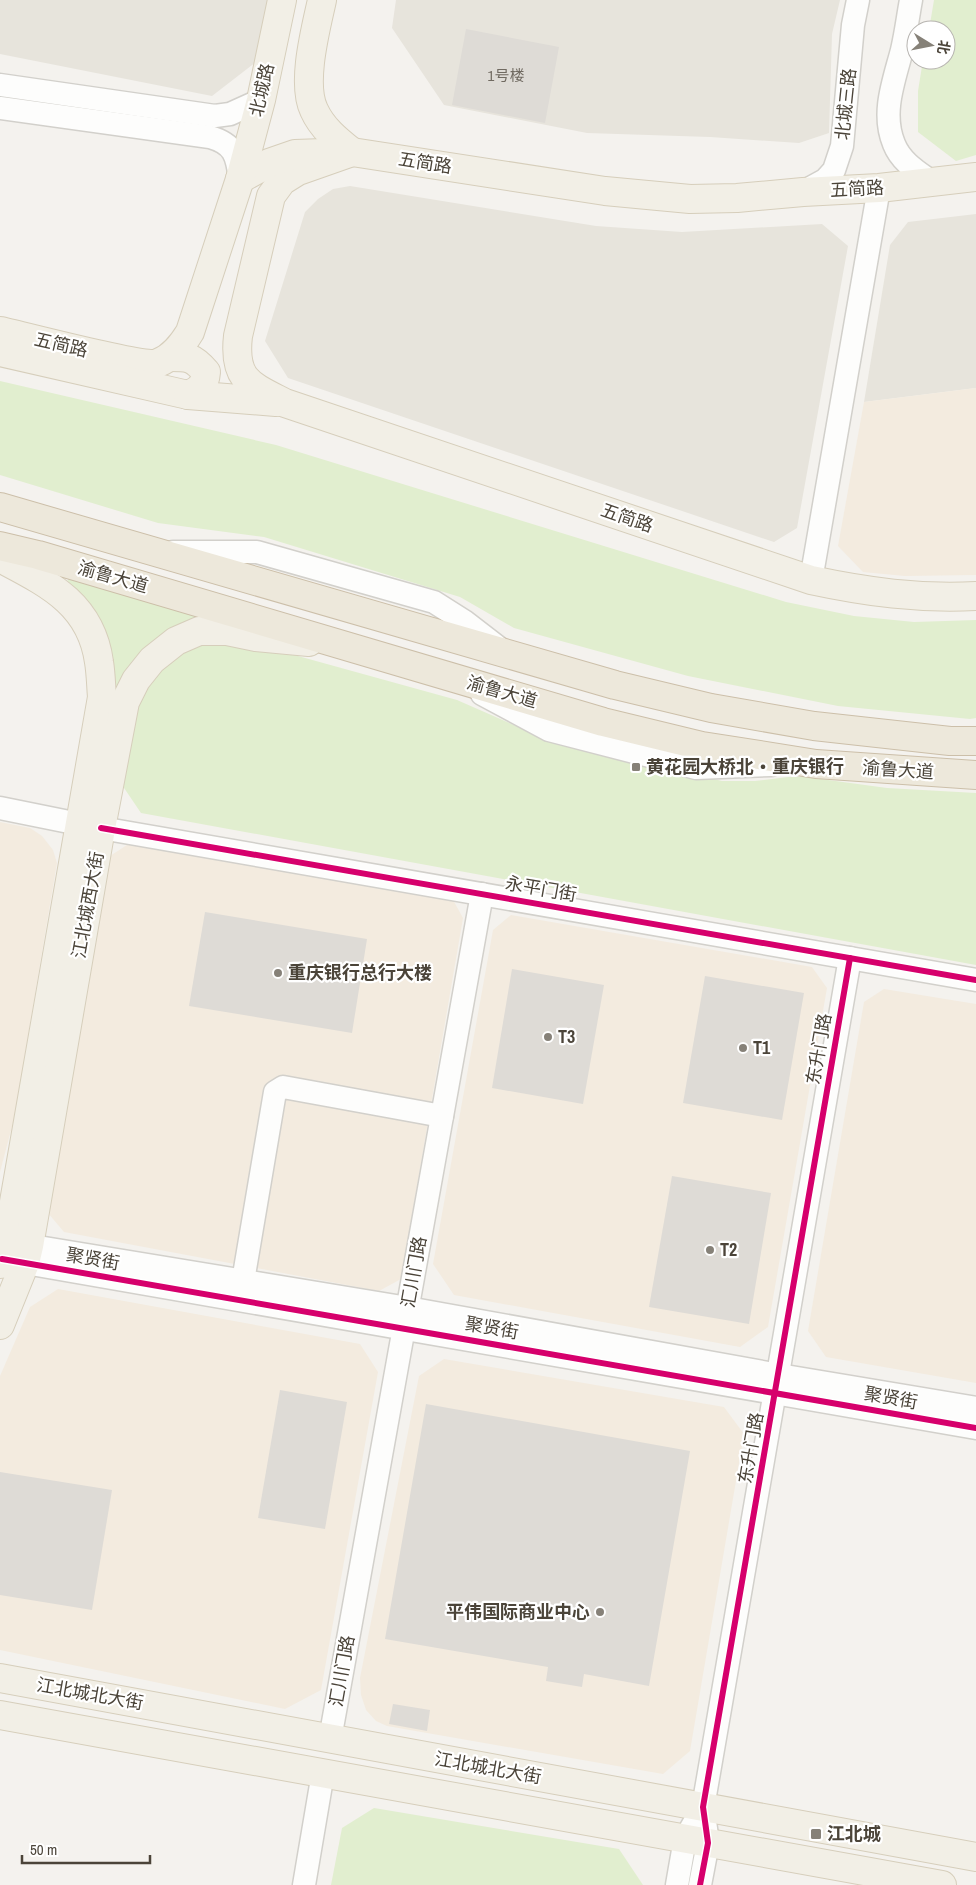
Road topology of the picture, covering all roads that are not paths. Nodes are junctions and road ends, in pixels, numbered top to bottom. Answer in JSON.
{"nodes":[{"id":1,"x":282,"y":0,"type":"edge"},
{"id":2,"x":322,"y":0,"type":"edge"},
{"id":3,"x":858,"y":0,"type":"edge"},
{"id":4,"x":911,"y":0,"type":"edge"},
{"id":5,"x":0,"y":85,"type":"edge"},
{"id":6,"x":261,"y":100,"type":"junction"},
{"id":7,"x":0,"y":108,"type":"edge"},
{"id":8,"x":352,"y":152,"type":"junction"},
{"id":9,"x":976,"y":177,"type":"edge"},
{"id":10,"x":240,"y":178,"type":"junction"},
{"id":11,"x":932,"y":182,"type":"junction"},
{"id":12,"x":879,"y":188,"type":"junction"},
{"id":13,"x":804,"y":192,"type":"junction"},
{"id":14,"x":0,"y":331,"type":"edge"},
{"id":15,"x":0,"y":352,"type":"edge"},
{"id":16,"x":170,"y":357,"type":"junction"},
{"id":17,"x":188,"y":395,"type":"junction"},
{"id":18,"x":285,"y":402,"type":"junction"},
{"id":19,"x":0,"y":507,"type":"edge"},
{"id":20,"x":0,"y":546,"type":"edge"},
{"id":21,"x":0,"y":558,"type":"edge"},
{"id":22,"x":35,"y":565,"type":"junction"},
{"id":23,"x":811,"y":580,"type":"junction"},
{"id":24,"x":976,"y":596,"type":"edge"},
{"id":25,"x":346,"y":646,"type":"junction"},
{"id":26,"x":976,"y":736,"type":"edge"},
{"id":27,"x":963,"y":741,"type":"edge"},
{"id":28,"x":976,"y":775,"type":"edge"},
{"id":29,"x":0,"y":808,"type":"edge"},
{"id":30,"x":90,"y":826,"type":"junction"},
{"id":31,"x":482,"y":894,"type":"junction"},
{"id":32,"x":850,"y":958,"type":"junction"},
{"id":33,"x":976,"y":980,"type":"edge"},
{"id":34,"x":442,"y":1116,"type":"junction"},
{"id":35,"x":13,"y":1255,"type":"edge"},
{"id":36,"x":243,"y":1281,"type":"junction"},
{"id":37,"x":406,"y":1318,"type":"junction"},
{"id":38,"x":0,"y":1325,"type":"edge"},
{"id":39,"x":777,"y":1384,"type":"junction"},
{"id":40,"x":976,"y":1408,"type":"edge"},
{"id":41,"x":976,"y":1428,"type":"edge"},
{"id":42,"x":8,"y":1677,"type":"edge"},
{"id":43,"x":0,"y":1715,"type":"edge"},
{"id":44,"x":330,"y":1739,"type":"junction"},
{"id":45,"x":324,"y":1773,"type":"junction"},
{"id":46,"x":703,"y":1807,"type":"junction"},
{"id":47,"x":696,"y":1841,"type":"junction"},
{"id":48,"x":976,"y":1857,"type":"edge"},
{"id":49,"x":304,"y":1885,"type":"edge"},
{"id":50,"x":677,"y":1885,"type":"edge"},
{"id":51,"x":700,"y":1885,"type":"edge"},
{"id":52,"x":942,"y":1885,"type":"edge"}],
"edges":[{"from":1,"to":6,"type":"main road","name":"北城路"},
{"from":2,"to":8,"type":"main road"},
{"from":3,"to":13,"type":"street","name":"北城三路"},
{"from":4,"to":11,"type":"street"},
{"from":5,"to":6,"type":"street"},
{"from":6,"to":10,"type":"main road","name":"北城路"},
{"from":7,"to":10,"type":"street"},
{"from":8,"to":10,"type":"main road","name":"五简路"},
{"from":8,"to":13,"type":"main road","name":"五简路"},
{"from":8,"to":18,"type":"main road","name":"五简路"},
{"from":9,"to":11,"type":"main road","name":"五简路"},
{"from":10,"to":16,"type":"main road"},
{"from":11,"to":12,"type":"main road","name":"五简路"},
{"from":12,"to":13,"type":"main road","name":"五简路"},
{"from":12,"to":23,"type":"street"},
{"from":14,"to":16,"type":"main road","name":"五简路"},
{"from":15,"to":17,"type":"main road","name":"五简路"},
{"from":16,"to":17,"type":"main road","name":"五简路"},
{"from":17,"to":18,"type":"main road","name":"五简路"},
{"from":18,"to":23,"type":"main road","name":"五简路"},
{"from":19,"to":27,"type":"highway","name":"渝鲁大道"},
{"from":20,"to":22,"type":"highway","name":"渝鲁大道"},
{"from":21,"to":22,"type":"main road","name":"江北城西大街"},
{"from":22,"to":25,"type":"highway","name":"渝鲁大道"},
{"from":22,"to":30,"type":"main road","name":"江北城西大街"},
{"from":23,"to":24,"type":"main road","name":"五简路"},
{"from":25,"to":28,"type":"highway","name":"渝鲁大道"},
{"from":25,"to":30,"type":"main road","name":"江北城西大街"},
{"from":26,"to":27,"type":"highway","name":"渝鲁大道"},
{"from":29,"to":30,"type":"street","name":"永平门街"},
{"from":30,"to":31,"type":"street","name":"永平门街"},
{"from":30,"to":35,"type":"main road","name":"江北城西大街"},
{"from":31,"to":32,"type":"street","name":"永平门街"},
{"from":31,"to":34,"type":"street","name":"汇川门路"},
{"from":32,"to":33,"type":"street","name":"永平门街"},
{"from":32,"to":39,"type":"street","name":"东升门路"},
{"from":34,"to":36,"type":"street"},
{"from":34,"to":37,"type":"street","name":"汇川门路"},
{"from":35,"to":36,"type":"street","name":"聚贤街"},
{"from":35,"to":37,"type":"street","name":"聚贤街"},
{"from":35,"to":38,"type":"main road","name":"江北城西大街"},
{"from":36,"to":37,"type":"street","name":"聚贤街"},
{"from":37,"to":39,"type":"street","name":"聚贤街"},
{"from":37,"to":44,"type":"street","name":"汇川门路"},
{"from":39,"to":40,"type":"street","name":"聚贤街"},
{"from":39,"to":41,"type":"street","name":"聚贤街"},
{"from":39,"to":46,"type":"street","name":"东升门路"},
{"from":42,"to":44,"type":"main road","name":"江北城北大街"},
{"from":43,"to":45,"type":"main road","name":"江北城北大街"},
{"from":44,"to":46,"type":"main road","name":"江北城北大街"},
{"from":45,"to":47,"type":"main road","name":"江北城北大街"},
{"from":45,"to":49,"type":"street"},
{"from":46,"to":47,"type":"street","name":"东升门路"},
{"from":46,"to":48,"type":"main road","name":"江北城北大街"},
{"from":47,"to":50,"type":"street","name":"东升门路"},
{"from":47,"to":51,"type":"street","name":"东升门路"},
{"from":47,"to":52,"type":"main road","name":"江北城北大街"}]}
